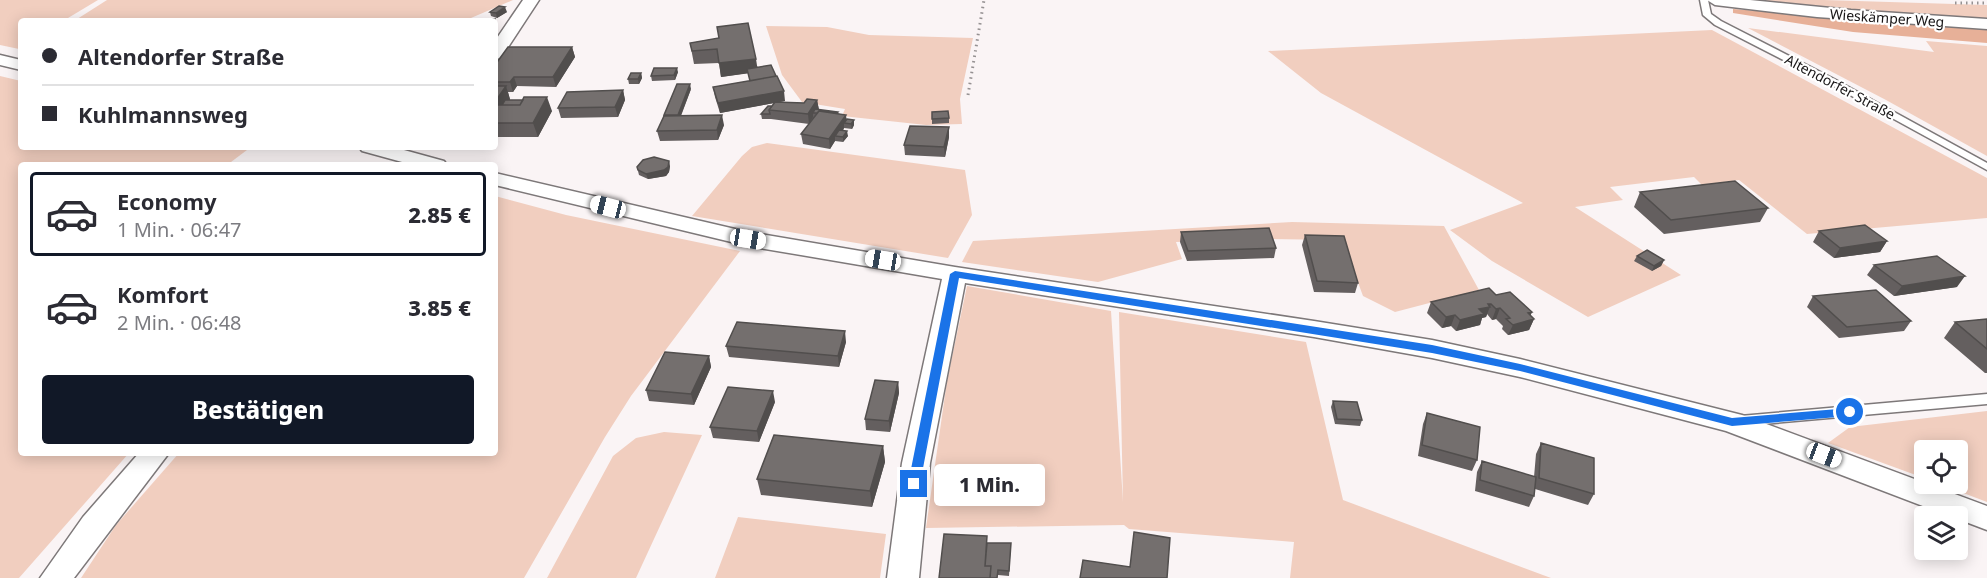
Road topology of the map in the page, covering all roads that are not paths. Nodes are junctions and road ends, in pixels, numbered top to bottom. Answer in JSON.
{"nodes":[{"id":1,"x":531,"y":0,"type":"edge"},
{"id":2,"x":1704,"y":0,"type":"edge"},
{"id":3,"x":1715,"y":0,"type":"edge"},
{"id":4,"x":1987,"y":24,"type":"edge"},
{"id":5,"x":498,"y":50,"type":"edge"},
{"id":6,"x":0,"y":60,"type":"edge"},
{"id":7,"x":18,"y":64,"type":"edge"},
{"id":8,"x":382,"y":150,"type":"edge"},
{"id":9,"x":411,"y":157,"type":"edge"},
{"id":10,"x":427,"y":162,"type":"edge"},
{"id":11,"x":1987,"y":167,"type":"edge"},
{"id":12,"x":498,"y":180,"type":"edge"},
{"id":13,"x":955,"y":274,"type":"junction"},
{"id":14,"x":1987,"y":399,"type":"edge"},
{"id":15,"x":1732,"y":422,"type":"junction"},
{"id":16,"x":152,"y":456,"type":"edge"},
{"id":17,"x":1987,"y":518,"type":"edge"},
{"id":18,"x":56,"y":578,"type":"edge"},
{"id":19,"x":903,"y":578,"type":"edge"}],
"edges":[{"from":1,"to":5,"type":"street"},
{"from":2,"to":11,"type":"lane","name":"Altendorfer Straße"},
{"from":3,"to":4,"type":"street","name":"Wieskämper Weg"},
{"from":6,"to":7,"type":"street"},
{"from":8,"to":9,"type":"street"},
{"from":9,"to":10,"type":"street"},
{"from":12,"to":13,"type":"street"},
{"from":13,"to":15,"type":"street"},
{"from":13,"to":19,"type":"street"},
{"from":14,"to":15,"type":"lane"},
{"from":15,"to":17,"type":"street"},
{"from":16,"to":18,"type":"street"}]}
